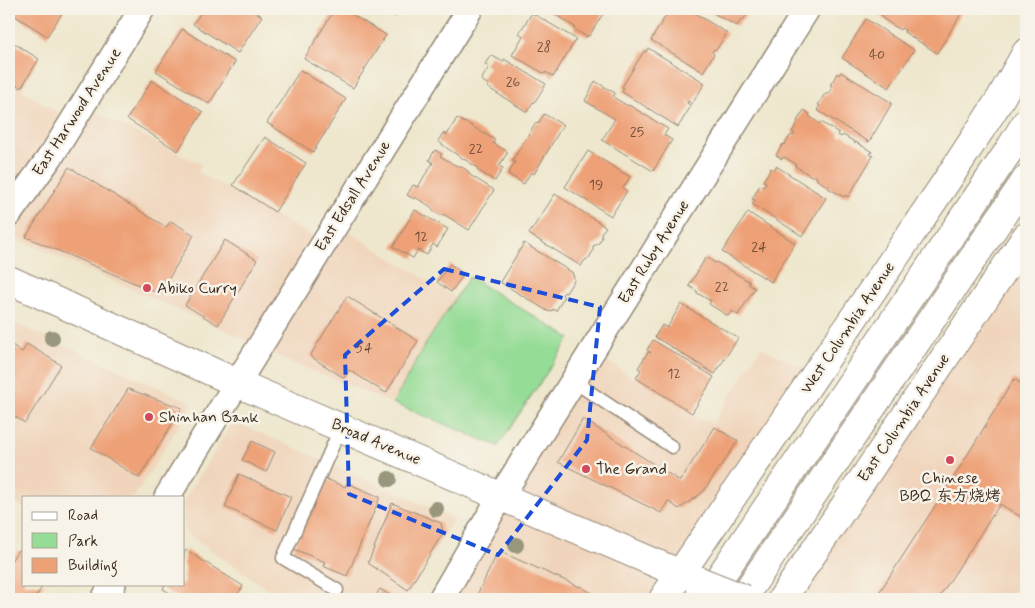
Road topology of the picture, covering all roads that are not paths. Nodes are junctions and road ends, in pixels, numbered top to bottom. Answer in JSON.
{"nodes":[{"id":1,"x":142,"y":9,"type":"edge"},
{"id":2,"x":470,"y":9,"type":"edge"},
{"id":3,"x":807,"y":9,"type":"edge"},
{"id":4,"x":1026,"y":53,"type":"edge"},
{"id":5,"x":1026,"y":123,"type":"edge"},
{"id":6,"x":1026,"y":180,"type":"edge"},
{"id":7,"x":9,"y":214,"type":"edge"},
{"id":8,"x":1026,"y":237,"type":"edge"},
{"id":9,"x":9,"y":280,"type":"edge"},
{"id":10,"x":573,"y":382,"type":"junction"},
{"id":11,"x":236,"y":383,"type":"junction"},
{"id":12,"x":341,"y":427,"type":"junction"},
{"id":13,"x":672,"y":447,"type":"dead end"},
{"id":14,"x":168,"y":496,"type":"edge"},
{"id":15,"x":501,"y":496,"type":"junction"},
{"id":16,"x":694,"y":584,"type":"edge"},
{"id":17,"x":112,"y":586,"type":"edge"},
{"id":18,"x":338,"y":590,"type":"dead end"},
{"id":19,"x":104,"y":599,"type":"edge"},
{"id":20,"x":441,"y":599,"type":"edge"},
{"id":21,"x":663,"y":599,"type":"edge"},
{"id":22,"x":744,"y":599,"type":"edge"},
{"id":23,"x":782,"y":599,"type":"edge"}],
"edges":[{"from":1,"to":7,"type":"street","name":"East Harwood Avenue"},
{"from":2,"to":11,"type":"street","name":"East Edsall Avenue"},
{"from":3,"to":10,"type":"street","name":"East Ruby Avenue"},
{"from":4,"to":16,"type":"main road","name":"West Columbia Avenue"},
{"from":5,"to":16,"type":"main road"},
{"from":6,"to":22,"type":"main road"},
{"from":8,"to":23,"type":"main road","name":"East Columbia Avenue"},
{"from":9,"to":11,"type":"main road","name":"Broad Avenue"},
{"from":10,"to":13,"type":"lane"},
{"from":10,"to":15,"type":"street","name":"East Ruby Avenue"},
{"from":11,"to":12,"type":"main road","name":"Broad Avenue"},
{"from":11,"to":14,"type":"street","name":"East Edsall Avenue"},
{"from":12,"to":15,"type":"main road","name":"Broad Avenue"},
{"from":12,"to":18,"type":"lane"},
{"from":15,"to":16,"type":"main road","name":"Broad Avenue"},
{"from":15,"to":20,"type":"street","name":"East Ruby Avenue"},
{"from":16,"to":21,"type":"main road","name":"West Columbia Avenue"},
{"from":16,"to":22,"type":"main road","name":"Broad Avenue","bridge":true},
{"from":17,"to":19,"type":"street"}]}
